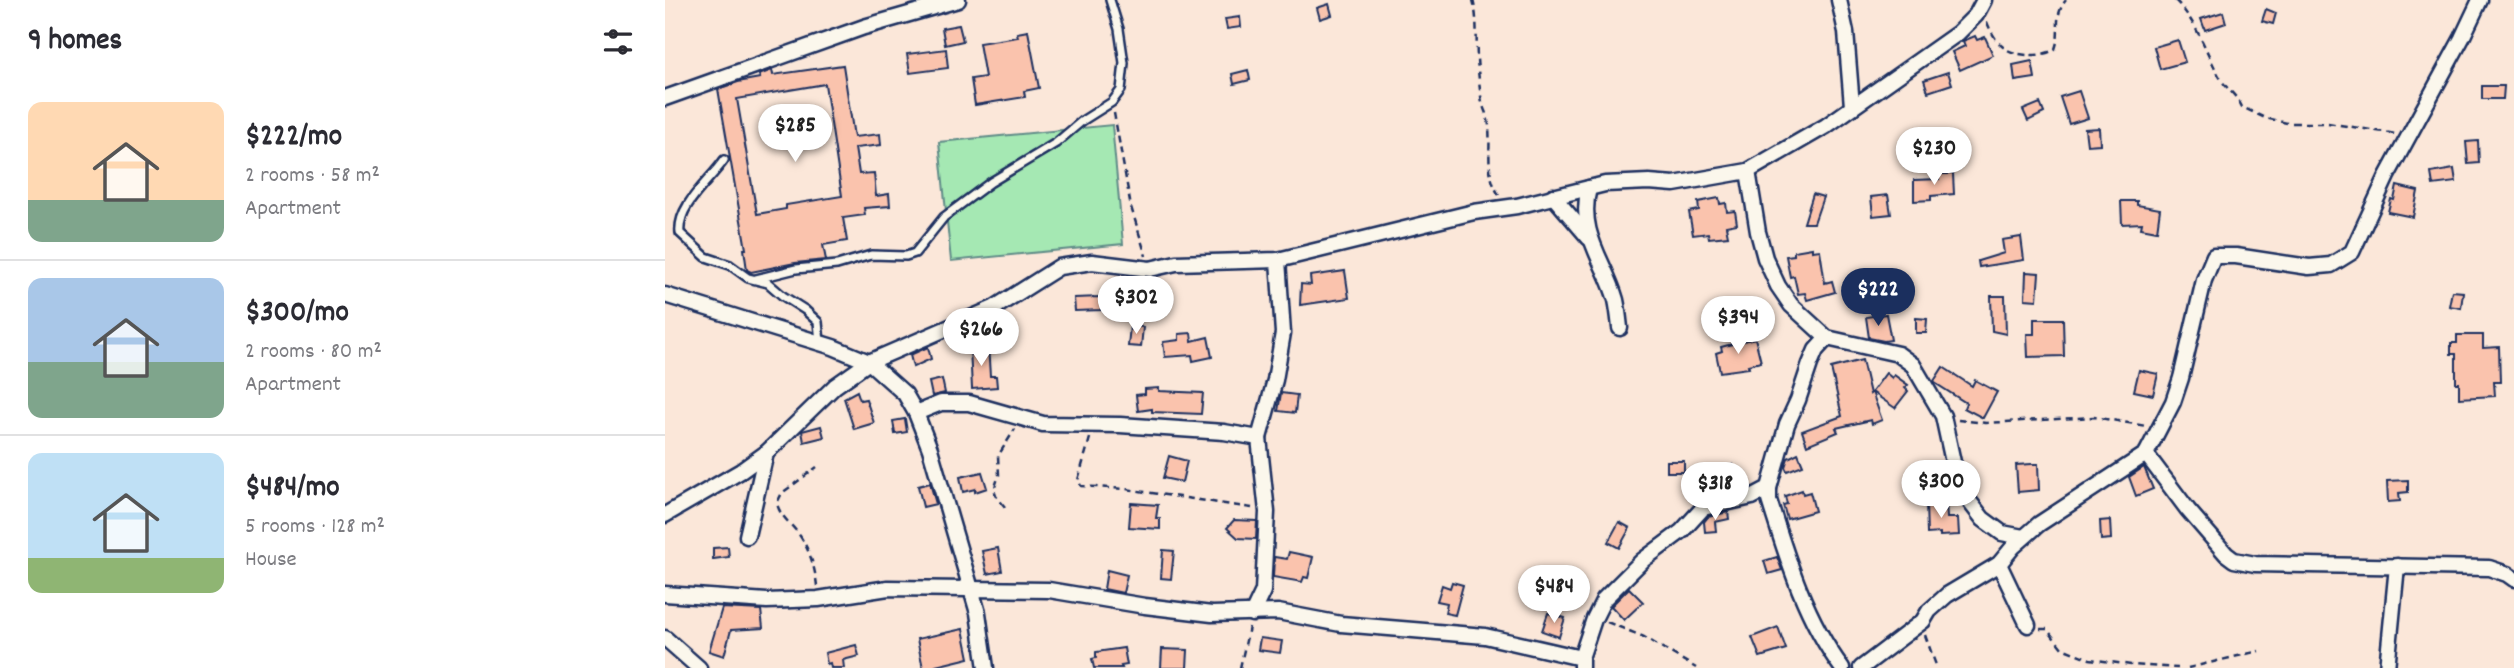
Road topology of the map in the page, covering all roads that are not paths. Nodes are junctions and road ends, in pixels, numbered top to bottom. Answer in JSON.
{"nodes":[{"id":1,"x":958,"y":0,"type":"edge"},
{"id":2,"x":1109,"y":0,"type":"edge"},
{"id":3,"x":1839,"y":0,"type":"edge"},
{"id":4,"x":2480,"y":0,"type":"edge"},
{"id":5,"x":1983,"y":3,"type":"edge"},
{"id":6,"x":665,"y":98,"type":"edge"},
{"id":7,"x":1852,"y":106,"type":"junction"},
{"id":8,"x":723,"y":160,"type":"dead end"},
{"id":9,"x":1748,"y":171,"type":"junction"},
{"id":10,"x":1589,"y":188,"type":"junction"},
{"id":11,"x":1553,"y":196,"type":"junction"},
{"id":12,"x":1589,"y":238,"type":"junction"},
{"id":13,"x":1277,"y":260,"type":"junction"},
{"id":14,"x":757,"y":279,"type":"junction"},
{"id":15,"x":665,"y":295,"type":"edge"},
{"id":16,"x":1620,"y":328,"type":"dead end"},
{"id":17,"x":1827,"y":338,"type":"junction"},
{"id":18,"x":820,"y":343,"type":"junction"},
{"id":19,"x":869,"y":362,"type":"junction"},
{"id":20,"x":916,"y":413,"type":"junction"},
{"id":21,"x":1259,"y":438,"type":"junction"},
{"id":22,"x":765,"y":453,"type":"junction"},
{"id":23,"x":2146,"y":454,"type":"junction"},
{"id":24,"x":1769,"y":488,"type":"junction"},
{"id":25,"x":665,"y":515,"type":"edge"},
{"id":26,"x":747,"y":536,"type":"dead end"},
{"id":27,"x":2018,"y":542,"type":"junction"},
{"id":28,"x":1999,"y":564,"type":"junction"},
{"id":29,"x":2397,"y":566,"type":"junction"},
{"id":30,"x":2514,"y":579,"type":"edge"},
{"id":31,"x":968,"y":587,"type":"junction"},
{"id":32,"x":665,"y":594,"type":"edge"},
{"id":33,"x":1252,"y":614,"type":"junction"},
{"id":34,"x":2028,"y":625,"type":"road end"},
{"id":35,"x":665,"y":638,"type":"edge"},
{"id":36,"x":1581,"y":663,"type":"edge"},
{"id":37,"x":699,"y":668,"type":"edge"},
{"id":38,"x":986,"y":668,"type":"edge"},
{"id":39,"x":1842,"y":668,"type":"edge"},
{"id":40,"x":1861,"y":668,"type":"edge"},
{"id":41,"x":2387,"y":668,"type":"edge"}],
"edges":[{"from":1,"to":6,"type":"street"},
{"from":2,"to":14,"type":"lane"},
{"from":3,"to":7,"type":"street"},
{"from":4,"to":23,"type":"street"},
{"from":5,"to":7,"type":"street"},
{"from":7,"to":9,"type":"street"},
{"from":8,"to":14,"type":"lane"},
{"from":9,"to":10,"type":"street"},
{"from":9,"to":17,"type":"street"},
{"from":10,"to":11,"type":"street"},
{"from":10,"to":12,"type":"street"},
{"from":11,"to":12,"type":"street"},
{"from":11,"to":13,"type":"street"},
{"from":12,"to":16,"type":"street"},
{"from":13,"to":19,"type":"street"},
{"from":13,"to":21,"type":"street"},
{"from":14,"to":18,"type":"lane"},
{"from":15,"to":18,"type":"street"},
{"from":17,"to":24,"type":"street"},
{"from":17,"to":27,"type":"street"},
{"from":18,"to":19,"type":"street"},
{"from":19,"to":20,"type":"street"},
{"from":19,"to":22,"type":"street"},
{"from":20,"to":21,"type":"street"},
{"from":20,"to":31,"type":"street"},
{"from":21,"to":33,"type":"street"},
{"from":22,"to":25,"type":"street"},
{"from":22,"to":26,"type":"street"},
{"from":23,"to":27,"type":"street"},
{"from":23,"to":29,"type":"street"},
{"from":24,"to":36,"type":"street"},
{"from":24,"to":39,"type":"street"},
{"from":27,"to":28,"type":"street"},
{"from":28,"to":34,"type":"street"},
{"from":28,"to":40,"type":"street"},
{"from":29,"to":30,"type":"street"},
{"from":29,"to":41,"type":"street"},
{"from":31,"to":32,"type":"street"},
{"from":31,"to":33,"type":"street"},
{"from":31,"to":38,"type":"street"},
{"from":33,"to":36,"type":"street"},
{"from":35,"to":37,"type":"street"}]}
